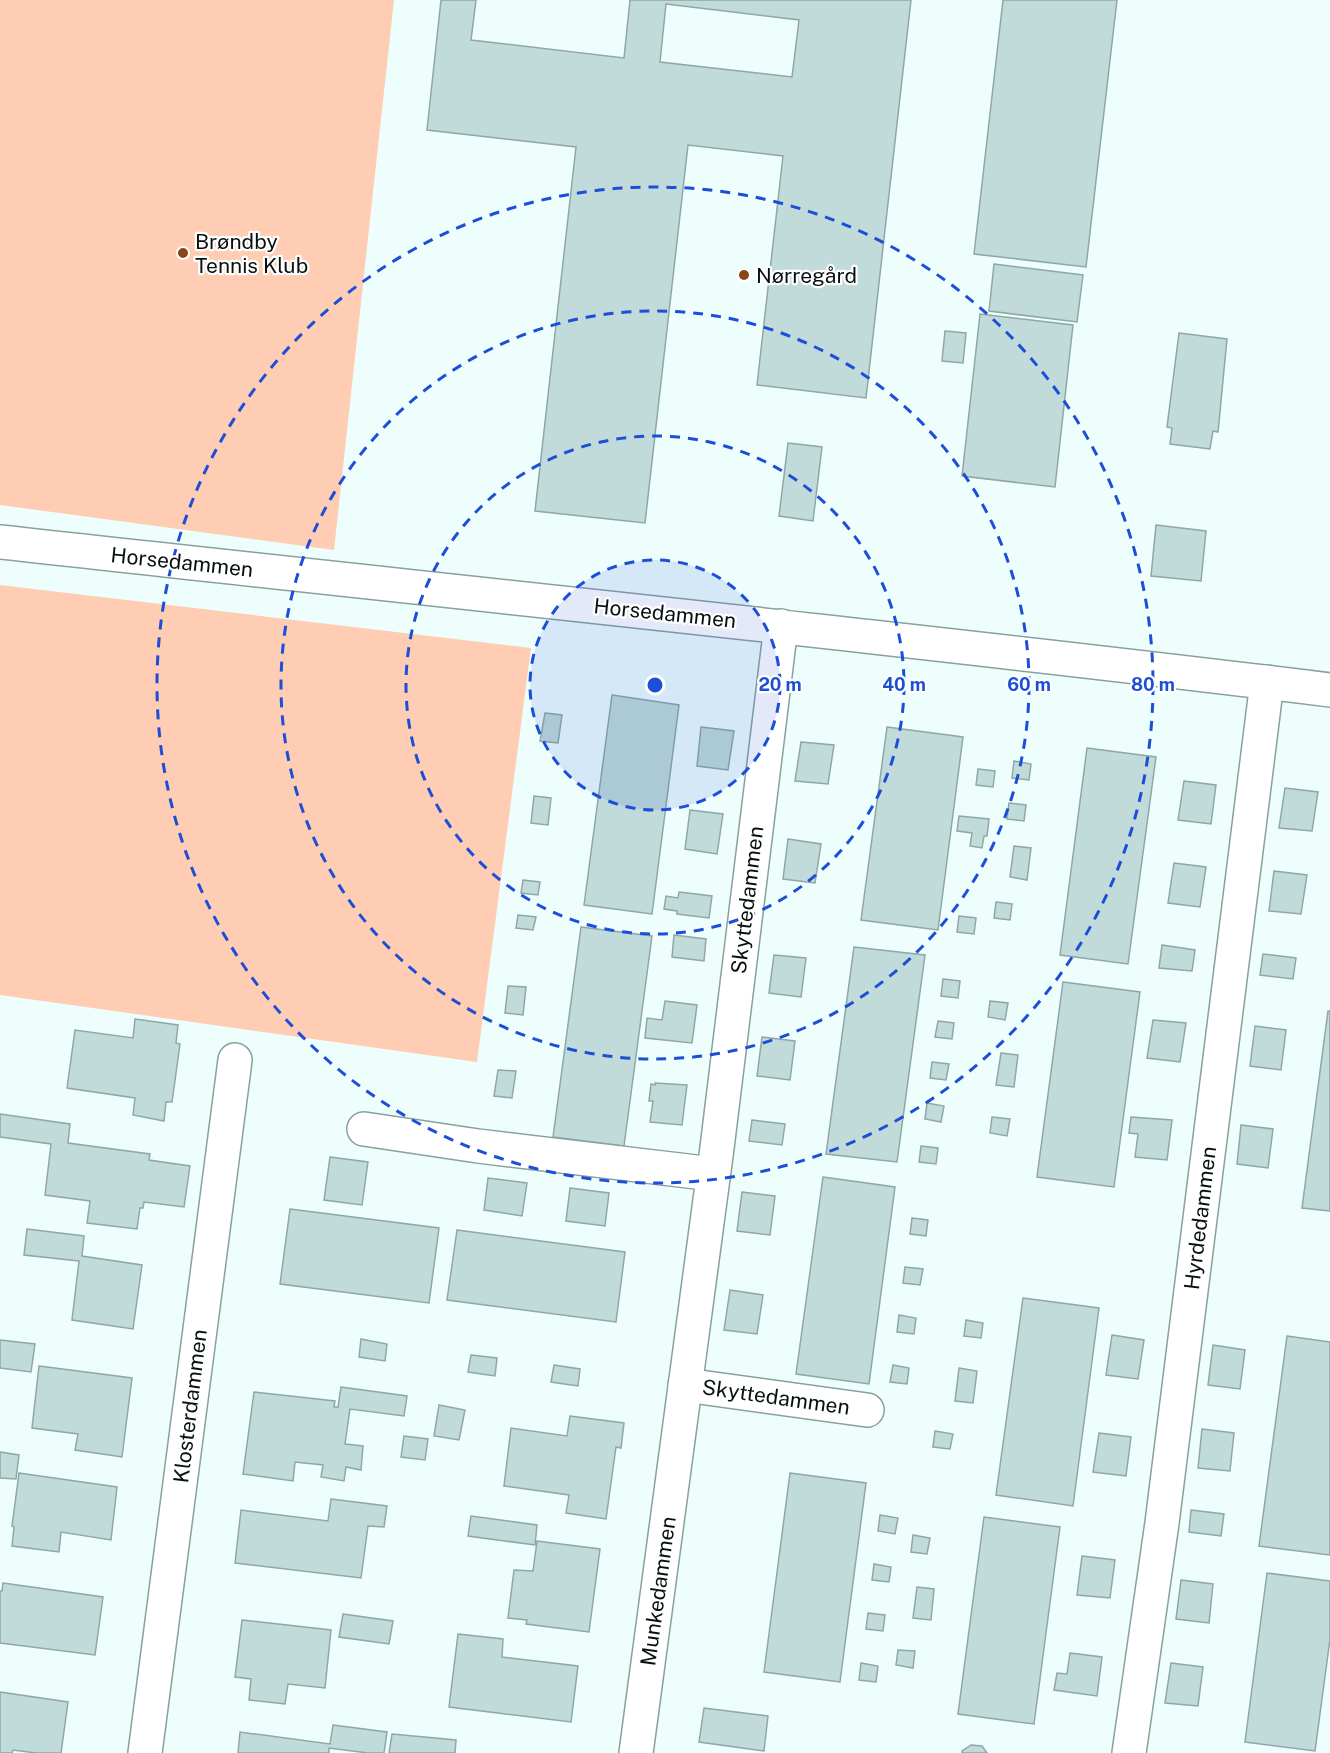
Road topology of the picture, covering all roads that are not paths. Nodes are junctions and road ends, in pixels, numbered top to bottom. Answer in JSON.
{"nodes":[{"id":1,"x":0,"y":542,"type":"edge"},
{"id":2,"x":781,"y":626,"type":"junction"},
{"id":3,"x":1267,"y":682,"type":"junction"},
{"id":4,"x":1330,"y":690,"type":"edge"},
{"id":5,"x":235,"y":1060,"type":"dead end"},
{"id":6,"x":364,"y":1129,"type":"dead end"},
{"id":7,"x":713,"y":1174,"type":"junction"},
{"id":8,"x":686,"y":1385,"type":"junction"},
{"id":9,"x":867,"y":1410,"type":"dead end"},
{"id":10,"x":680,"y":1429,"type":"joint"},
{"id":11,"x":145,"y":1753,"type":"edge"},
{"id":12,"x":636,"y":1753,"type":"edge"},
{"id":13,"x":1129,"y":1753,"type":"edge"}],
"edges":[{"from":1,"to":2,"type":"street","name":"Horsedammen"},
{"from":2,"to":3,"type":"street","name":"Horsedammen"},
{"from":2,"to":7,"type":"street","name":"Skyttedammen"},
{"from":3,"to":4,"type":"street","name":"Horsedammen"},
{"from":3,"to":13,"type":"street","name":"Hyrdedammen"},
{"from":5,"to":11,"type":"street","name":"Klosterdammen"},
{"from":6,"to":7,"type":"street"},
{"from":7,"to":8,"type":"street","name":"Skyttedammen"},
{"from":8,"to":9,"type":"street","name":"Skyttedammen"},
{"from":8,"to":10,"type":"street","name":"Skyttedammen"},
{"from":10,"to":12,"type":"street","name":"Munkedammen"}]}
